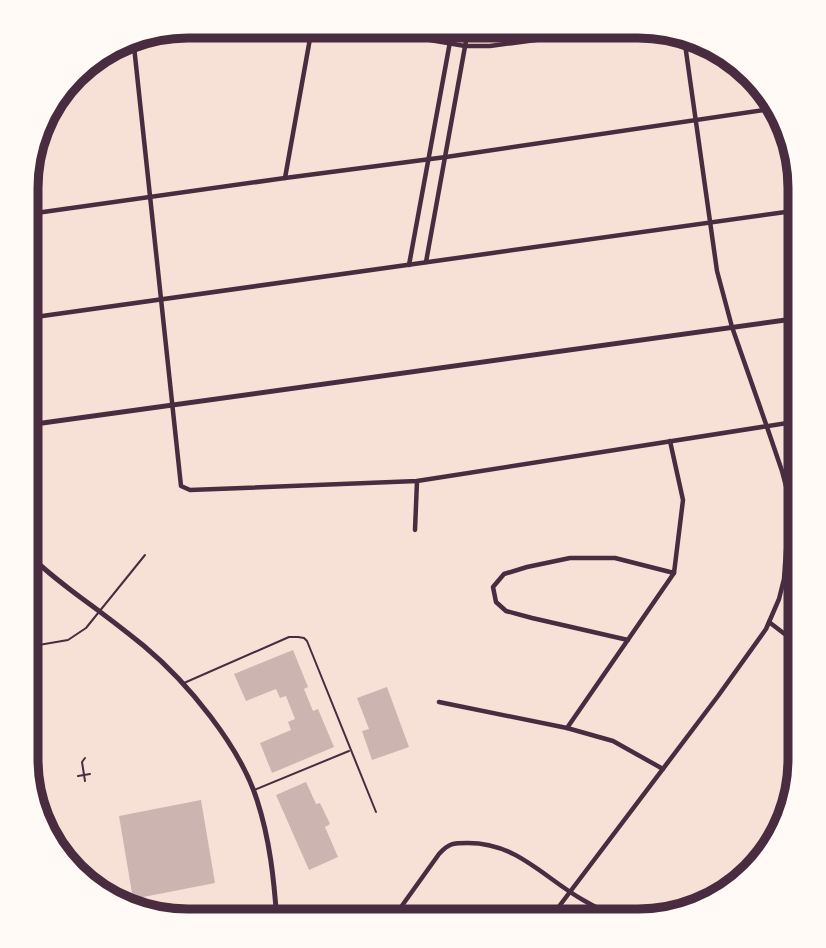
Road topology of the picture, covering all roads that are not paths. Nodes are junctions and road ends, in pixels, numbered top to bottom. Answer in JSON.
{"nodes":[{"id":1,"x":422,"y":38,"type":"edge"},
{"id":2,"x":450,"y":38,"type":"edge"},
{"id":3,"x":466,"y":38,"type":"edge"},
{"id":4,"x":549,"y":38,"type":"edge"},
{"id":5,"x":310,"y":39,"type":"edge"},
{"id":6,"x":449,"y":43,"type":"junction"},
{"id":7,"x":465,"y":46,"type":"junction"},
{"id":8,"x":685,"y":47,"type":"edge"},
{"id":9,"x":134,"y":49,"type":"edge"},
{"id":10,"x":765,"y":110,"type":"edge"},
{"id":11,"x":695,"y":120,"type":"junction"},
{"id":12,"x":446,"y":157,"type":"junction"},
{"id":13,"x":429,"y":160,"type":"junction"},
{"id":14,"x":285,"y":178,"type":"junction"},
{"id":15,"x":150,"y":197,"type":"junction"},
{"id":16,"x":787,"y":212,"type":"edge"},
{"id":17,"x":38,"y":213,"type":"edge"},
{"id":18,"x":709,"y":223,"type":"junction"},
{"id":19,"x":426,"y":262,"type":"junction"},
{"id":20,"x":409,"y":265,"type":"junction"},
{"id":21,"x":161,"y":299,"type":"junction"},
{"id":22,"x":38,"y":317,"type":"edge"},
{"id":23,"x":787,"y":320,"type":"edge"},
{"id":24,"x":732,"y":327,"type":"junction"},
{"id":25,"x":172,"y":405,"type":"junction"},
{"id":26,"x":787,"y":423,"type":"edge"},
{"id":27,"x":38,"y":424,"type":"edge"},
{"id":28,"x":767,"y":427,"type":"junction"},
{"id":29,"x":670,"y":441,"type":"junction"},
{"id":30,"x":416,"y":481,"type":"junction"},
{"id":31,"x":787,"y":497,"type":"edge"},
{"id":32,"x":415,"y":530,"type":"dead end"},
{"id":33,"x":787,"y":536,"type":"edge"},
{"id":34,"x":145,"y":555,"type":"dead end"},
{"id":35,"x":39,"y":564,"type":"edge"},
{"id":36,"x":674,"y":573,"type":"junction"},
{"id":37,"x":99,"y":611,"type":"junction"},
{"id":38,"x":769,"y":622,"type":"junction"},
{"id":39,"x":787,"y":636,"type":"edge"},
{"id":40,"x":628,"y":640,"type":"junction"},
{"id":41,"x":39,"y":645,"type":"edge"},
{"id":42,"x":183,"y":683,"type":"junction"},
{"id":43,"x":439,"y":702,"type":"dead end"},
{"id":44,"x":567,"y":728,"type":"junction"},
{"id":45,"x":351,"y":750,"type":"junction"},
{"id":46,"x":663,"y":769,"type":"junction"},
{"id":47,"x":253,"y":791,"type":"junction"},
{"id":48,"x":376,"y":812,"type":"dead end"},
{"id":49,"x":570,"y":892,"type":"junction"},
{"id":50,"x":276,"y":909,"type":"edge"},
{"id":51,"x":400,"y":909,"type":"edge"},
{"id":52,"x":557,"y":909,"type":"edge"},
{"id":53,"x":603,"y":909,"type":"edge"}],
"edges":[{"from":1,"to":6,"type":"street"},
{"from":2,"to":6,"type":"street"},
{"from":3,"to":7,"type":"street"},
{"from":4,"to":7,"type":"street"},
{"from":5,"to":14,"type":"street"},
{"from":6,"to":7,"type":"street"},
{"from":6,"to":13,"type":"street"},
{"from":7,"to":12,"type":"street"},
{"from":8,"to":11,"type":"street"},
{"from":9,"to":15,"type":"street"},
{"from":10,"to":11,"type":"street"},
{"from":11,"to":12,"type":"street"},
{"from":11,"to":18,"type":"street"},
{"from":12,"to":13,"type":"street"},
{"from":12,"to":19,"type":"street"},
{"from":13,"to":14,"type":"street"},
{"from":13,"to":20,"type":"street"},
{"from":14,"to":15,"type":"street"},
{"from":15,"to":17,"type":"street"},
{"from":15,"to":21,"type":"street"},
{"from":16,"to":18,"type":"street"},
{"from":18,"to":19,"type":"street"},
{"from":18,"to":24,"type":"street"},
{"from":19,"to":20,"type":"street"},
{"from":20,"to":21,"type":"street"},
{"from":21,"to":22,"type":"street"},
{"from":21,"to":25,"type":"street"},
{"from":23,"to":24,"type":"street"},
{"from":24,"to":25,"type":"street"},
{"from":24,"to":28,"type":"street"},
{"from":25,"to":27,"type":"street"},
{"from":25,"to":30,"type":"street"},
{"from":26,"to":28,"type":"street"},
{"from":28,"to":29,"type":"street"},
{"from":28,"to":31,"type":"street"},
{"from":29,"to":30,"type":"street"},
{"from":29,"to":36,"type":"street"},
{"from":30,"to":32,"type":"street"},
{"from":33,"to":38,"type":"street"},
{"from":34,"to":37,"type":"lane"},
{"from":35,"to":37,"type":"street"},
{"from":36,"to":40,"type":"street"},
{"from":36,"to":40,"type":"street"},
{"from":37,"to":41,"type":"lane"},
{"from":37,"to":42,"type":"street"},
{"from":38,"to":39,"type":"street"},
{"from":38,"to":46,"type":"street"},
{"from":40,"to":44,"type":"street"},
{"from":42,"to":45,"type":"lane"},
{"from":42,"to":47,"type":"street"},
{"from":43,"to":44,"type":"street"},
{"from":44,"to":46,"type":"street"},
{"from":45,"to":47,"type":"lane"},
{"from":45,"to":48,"type":"lane"},
{"from":46,"to":49,"type":"street"},
{"from":47,"to":50,"type":"street"},
{"from":49,"to":51,"type":"street"},
{"from":49,"to":52,"type":"street"},
{"from":49,"to":53,"type":"street"}]}
